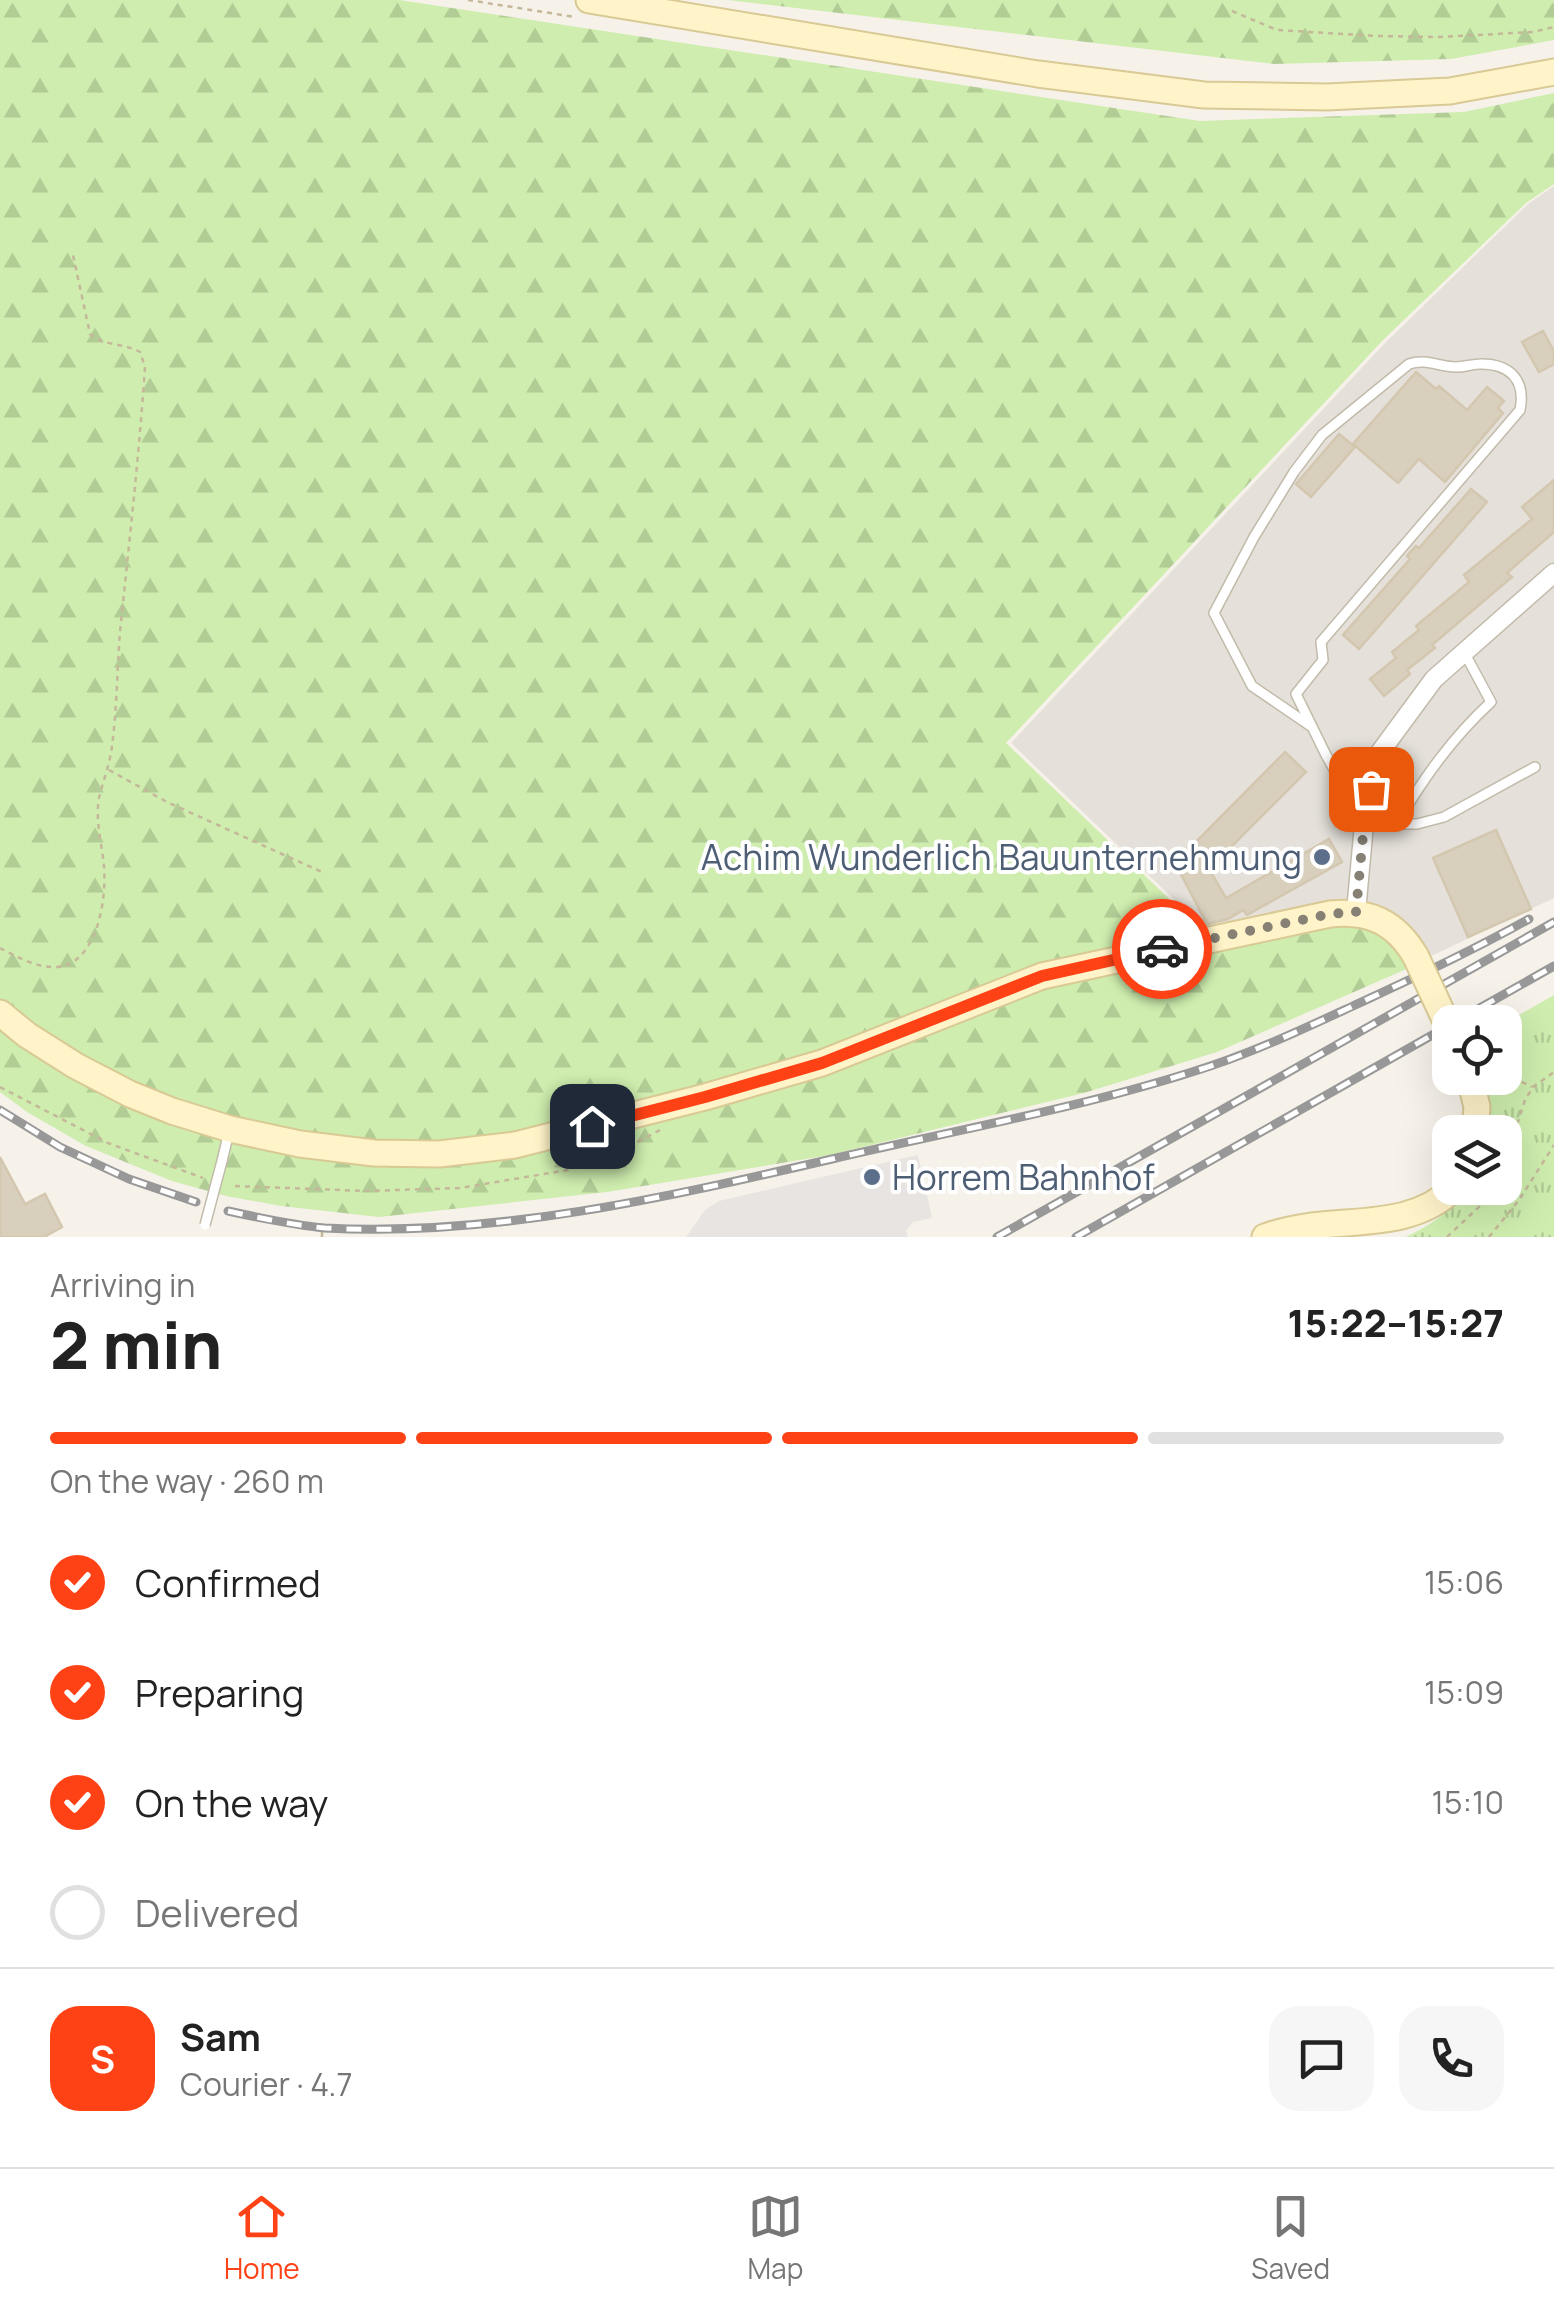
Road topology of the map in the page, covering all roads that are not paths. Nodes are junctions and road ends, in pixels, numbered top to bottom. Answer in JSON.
{"nodes":[{"id":1,"x":590,"y":0,"type":"edge"},
{"id":2,"x":1554,"y":72,"type":"edge"},
{"id":3,"x":1554,"y":573,"type":"edge"},
{"id":4,"x":1464,"y":652,"type":"junction"},
{"id":5,"x":1312,"y":727,"type":"junction"},
{"id":6,"x":1535,"y":767,"type":"dead end"},
{"id":7,"x":1364,"y":824,"type":"junction"},
{"id":8,"x":1396,"y":824,"type":"junction"},
{"id":9,"x":1356,"y":912,"type":"junction"},
{"id":10,"x":1438,"y":1005,"type":"edge"},
{"id":11,"x":0,"y":1013,"type":"edge"},
{"id":12,"x":230,"y":1129,"type":"junction"},
{"id":13,"x":1437,"y":1205,"type":"edge"},
{"id":14,"x":205,"y":1225,"type":"dead end"},
{"id":15,"x":1265,"y":1237,"type":"edge"}],
"edges":[{"from":1,"to":2,"type":"street"},
{"from":3,"to":4,"type":"street"},
{"from":4,"to":7,"type":"street"},
{"from":4,"to":8,"type":"lane"},
{"from":5,"to":5,"type":"lane"},
{"from":5,"to":7,"type":"lane"},
{"from":6,"to":8,"type":"lane"},
{"from":7,"to":8,"type":"lane"},
{"from":7,"to":9,"type":"street"},
{"from":9,"to":10,"type":"street","bridge":true},
{"from":9,"to":12,"type":"street"},
{"from":11,"to":12,"type":"street"},
{"from":12,"to":14,"type":"lane","bridge":true},
{"from":13,"to":15,"type":"street"}]}
